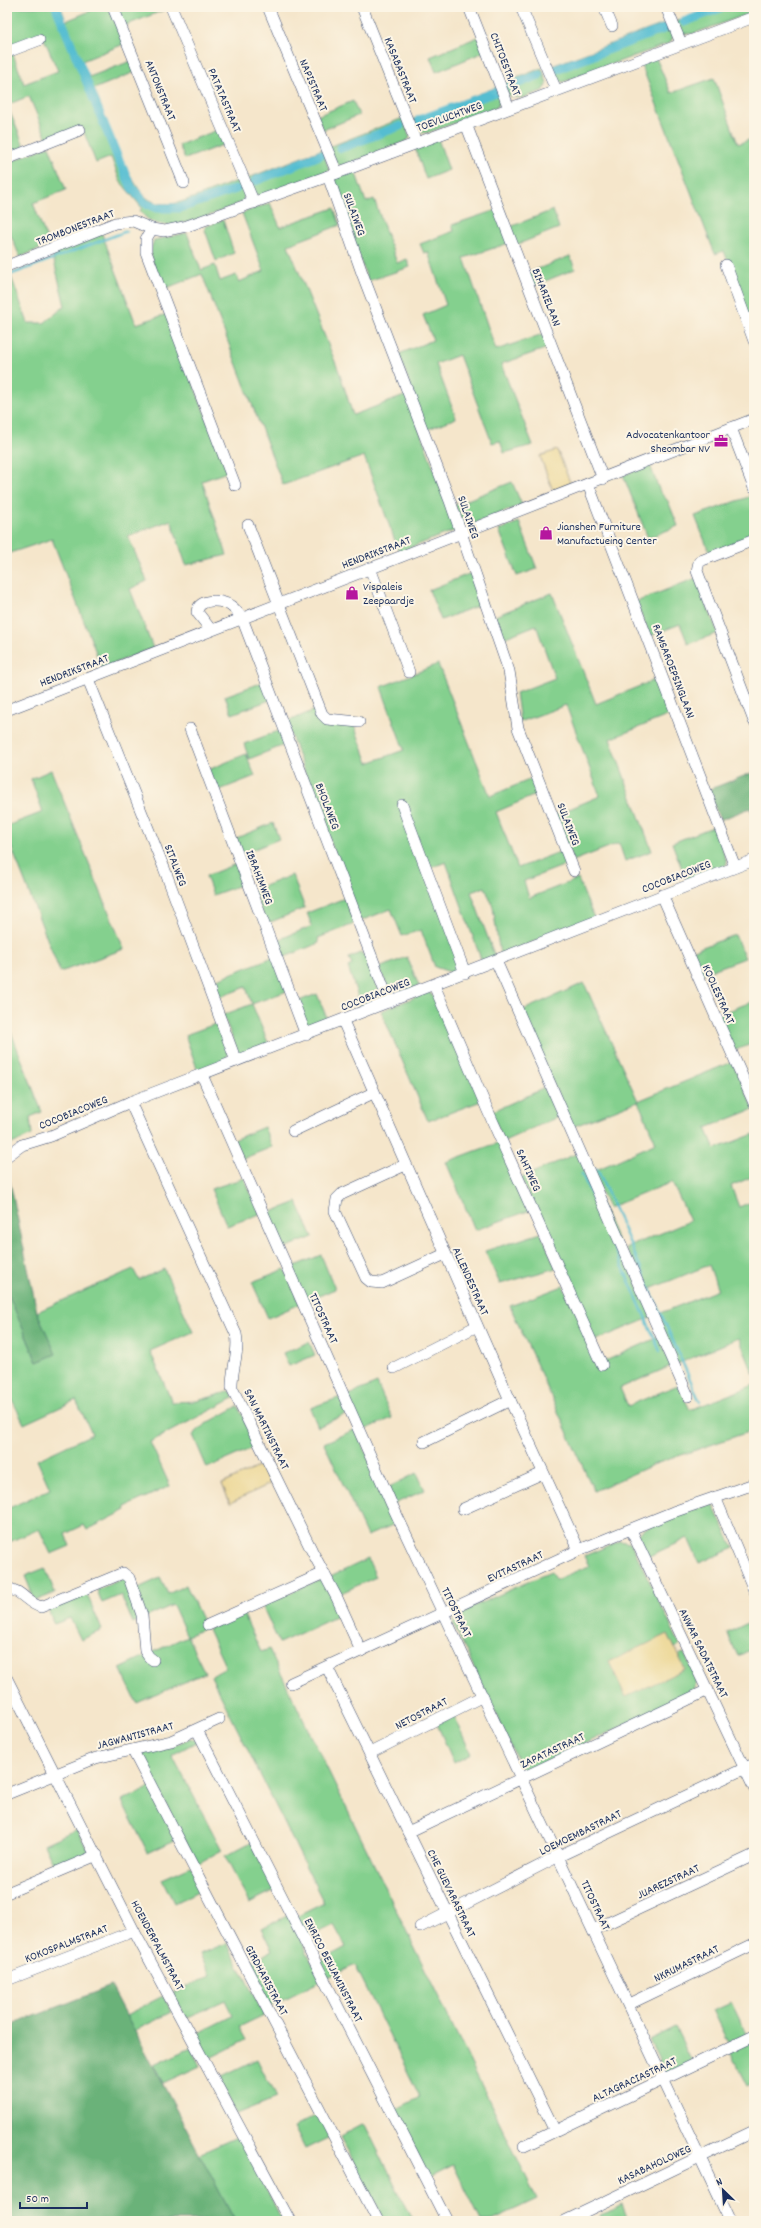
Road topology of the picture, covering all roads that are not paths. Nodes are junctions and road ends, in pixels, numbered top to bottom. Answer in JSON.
{"nodes":[{"id":1,"x":113,"y":7,"type":"edge"},
{"id":2,"x":171,"y":7,"type":"edge"},
{"id":3,"x":268,"y":7,"type":"edge"},
{"id":4,"x":362,"y":7,"type":"edge"},
{"id":5,"x":469,"y":7,"type":"edge"},
{"id":6,"x":522,"y":7,"type":"edge"},
{"id":7,"x":604,"y":7,"type":"edge"},
{"id":8,"x":666,"y":7,"type":"edge"},
{"id":9,"x":754,"y":17,"type":"edge"},
{"id":10,"x":612,"y":26,"type":"dead end"},
{"id":11,"x":38,"y":40,"type":"dead end"},
{"id":12,"x":681,"y":43,"type":"junction"},
{"id":13,"x":7,"y":52,"type":"edge"},
{"id":14,"x":556,"y":90,"type":"junction"},
{"id":15,"x":509,"y":108,"type":"junction"},
{"id":16,"x":466,"y":124,"type":"junction"},
{"id":17,"x":80,"y":130,"type":"dead end"},
{"id":18,"x":416,"y":142,"type":"junction"},
{"id":19,"x":7,"y":159,"type":"edge"},
{"id":20,"x":332,"y":174,"type":"junction"},
{"id":21,"x":184,"y":183,"type":"dead end"},
{"id":22,"x":254,"y":203,"type":"junction"},
{"id":23,"x":152,"y":229,"type":"junction"},
{"id":24,"x":726,"y":265,"type":"dead end"},
{"id":25,"x":7,"y":266,"type":"edge"},
{"id":26,"x":754,"y":340,"type":"edge"},
{"id":27,"x":754,"y":419,"type":"edge"},
{"id":28,"x":731,"y":428,"type":"junction"},
{"id":29,"x":602,"y":479,"type":"junction"},
{"id":30,"x":588,"y":484,"type":"junction"},
{"id":31,"x":236,"y":485,"type":"dead end"},
{"id":32,"x":754,"y":488,"type":"edge"},
{"id":33,"x":248,"y":525,"type":"dead end"},
{"id":34,"x":461,"y":533,"type":"junction"},
{"id":35,"x":754,"y":540,"type":"edge"},
{"id":36,"x":370,"y":568,"type":"junction"},
{"id":37,"x":278,"y":603,"type":"junction"},
{"id":38,"x":242,"y":618,"type":"junction"},
{"id":39,"x":211,"y":630,"type":"junction"},
{"id":40,"x":409,"y":672,"type":"dead end"},
{"id":41,"x":88,"y":679,"type":"junction"},
{"id":42,"x":7,"y":710,"type":"edge"},
{"id":43,"x":754,"y":721,"type":"edge"},
{"id":44,"x":359,"y":722,"type":"dead end"},
{"id":45,"x":190,"y":729,"type":"dead end"},
{"id":46,"x":402,"y":805,"type":"dead end"},
{"id":47,"x":754,"y":860,"type":"edge"},
{"id":48,"x":735,"y":867,"type":"junction"},
{"id":49,"x":574,"y":871,"type":"dead end"},
{"id":50,"x":662,"y":895,"type":"junction"},
{"id":51,"x":496,"y":961,"type":"junction"},
{"id":52,"x":465,"y":973,"type":"junction"},
{"id":53,"x":434,"y":985,"type":"junction"},
{"id":54,"x":389,"y":1002,"type":"junction"},
{"id":55,"x":342,"y":1021,"type":"junction"},
{"id":56,"x":306,"y":1034,"type":"junction"},
{"id":57,"x":236,"y":1062,"type":"junction"},
{"id":58,"x":202,"y":1075,"type":"junction"},
{"id":59,"x":373,"y":1093,"type":"junction"},
{"id":60,"x":130,"y":1102,"type":"junction"},
{"id":61,"x":754,"y":1103,"type":"edge"},
{"id":62,"x":292,"y":1131,"type":"dead end"},
{"id":63,"x":7,"y":1156,"type":"edge"},
{"id":64,"x":405,"y":1165,"type":"junction"},
{"id":65,"x":445,"y":1254,"type":"junction"},
{"id":66,"x":477,"y":1326,"type":"junction"},
{"id":67,"x":602,"y":1366,"type":"dead end"},
{"id":68,"x":394,"y":1368,"type":"dead end"},
{"id":69,"x":688,"y":1396,"type":"dead end"},
{"id":70,"x":510,"y":1400,"type":"junction"},
{"id":71,"x":424,"y":1442,"type":"dead end"},
{"id":72,"x":543,"y":1473,"type":"junction"},
{"id":73,"x":754,"y":1484,"type":"edge"},
{"id":74,"x":715,"y":1497,"type":"junction"},
{"id":75,"x":463,"y":1509,"type":"dead end"},
{"id":76,"x":631,"y":1530,"type":"junction"},
{"id":77,"x":579,"y":1550,"type":"junction"},
{"id":78,"x":324,"y":1573,"type":"junction"},
{"id":79,"x":754,"y":1588,"type":"edge"},
{"id":80,"x":7,"y":1589,"type":"edge"},
{"id":81,"x":444,"y":1614,"type":"junction"},
{"id":82,"x":208,"y":1625,"type":"dead end"},
{"id":83,"x":361,"y":1651,"type":"junction"},
{"id":84,"x":153,"y":1660,"type":"dead end"},
{"id":85,"x":327,"y":1667,"type":"junction"},
{"id":86,"x":291,"y":1683,"type":"dead end"},
{"id":87,"x":9,"y":1686,"type":"edge"},
{"id":88,"x":708,"y":1690,"type":"junction"},
{"id":89,"x":483,"y":1696,"type":"junction"},
{"id":90,"x":219,"y":1719,"type":"dead end"},
{"id":91,"x":197,"y":1730,"type":"junction"},
{"id":92,"x":133,"y":1751,"type":"junction"},
{"id":93,"x":370,"y":1753,"type":"junction"},
{"id":94,"x":749,"y":1766,"type":"edge"},
{"id":95,"x":56,"y":1774,"type":"junction"},
{"id":96,"x":522,"y":1778,"type":"junction"},
{"id":97,"x":754,"y":1788,"type":"edge"},
{"id":98,"x":7,"y":1794,"type":"edge"},
{"id":99,"x":408,"y":1832,"type":"junction"},
{"id":100,"x":97,"y":1855,"type":"junction"},
{"id":101,"x":754,"y":1855,"type":"edge"},
{"id":102,"x":559,"y":1856,"type":"junction"},
{"id":103,"x":7,"y":1894,"type":"edge"},
{"id":104,"x":448,"y":1914,"type":"junction"},
{"id":105,"x":420,"y":1927,"type":"dead end"},
{"id":106,"x":593,"y":1930,"type":"junction"},
{"id":107,"x":134,"y":1931,"type":"junction"},
{"id":108,"x":754,"y":1944,"type":"edge"},
{"id":109,"x":7,"y":1980,"type":"edge"},
{"id":110,"x":629,"y":2004,"type":"junction"},
{"id":111,"x":754,"y":2036,"type":"edge"},
{"id":112,"x":664,"y":2079,"type":"junction"},
{"id":113,"x":555,"y":2131,"type":"junction"},
{"id":114,"x":754,"y":2131,"type":"edge"},
{"id":115,"x":524,"y":2146,"type":"dead end"},
{"id":116,"x":700,"y":2157,"type":"junction"},
{"id":117,"x":290,"y":2221,"type":"edge"},
{"id":118,"x":378,"y":2221,"type":"edge"},
{"id":119,"x":447,"y":2221,"type":"edge"},
{"id":120,"x":565,"y":2221,"type":"edge"},
{"id":121,"x":730,"y":2221,"type":"edge"}],
"edges":[{"from":1,"to":21,"type":"street","name":"ANTONSTRAAT"},
{"from":2,"to":22,"type":"street","name":"PATATASTRAAT"},
{"from":3,"to":20,"type":"street","name":"NAPISTRAAT"},
{"from":4,"to":18,"type":"street","name":"KASABASTRAAT"},
{"from":5,"to":15,"type":"street","name":"CHITOESTRAAT"},
{"from":6,"to":14,"type":"street"},
{"from":7,"to":10,"type":"street"},
{"from":8,"to":12,"type":"street"},
{"from":9,"to":12,"type":"street","name":"TOEVLUCHTWEG"},
{"from":11,"to":13,"type":"street"},
{"from":12,"to":14,"type":"street","name":"TOEVLUCHTWEG"},
{"from":14,"to":15,"type":"street","name":"TOEVLUCHTWEG"},
{"from":15,"to":16,"type":"street","name":"TOEVLUCHTWEG"},
{"from":16,"to":18,"type":"street","name":"TOEVLUCHTWEG"},
{"from":16,"to":29,"type":"street","name":"BIHARIELAAN"},
{"from":17,"to":19,"type":"street"},
{"from":18,"to":20,"type":"street","name":"TOEVLUCHTWEG"},
{"from":20,"to":22,"type":"street","name":"TOEVLUCHTWEG"},
{"from":20,"to":34,"type":"street","name":"SULAIWEG"},
{"from":22,"to":23,"type":"street","name":"TOEVLUCHTWEG"},
{"from":23,"to":25,"type":"street","name":"TROMBONESTRAAT"},
{"from":23,"to":31,"type":"street"},
{"from":24,"to":26,"type":"street"},
{"from":27,"to":28,"type":"street","name":"HENDRIKSTRAAT"},
{"from":28,"to":29,"type":"street","name":"HENDRIKSTRAAT"},
{"from":28,"to":32,"type":"street"},
{"from":29,"to":30,"type":"street","name":"HENDRIKSTRAAT"},
{"from":30,"to":34,"type":"street","name":"HENDRIKSTRAAT"},
{"from":30,"to":48,"type":"street","name":"RAMSAROEPSINGLAAN"},
{"from":33,"to":37,"type":"street"},
{"from":34,"to":36,"type":"street","name":"HENDRIKSTRAAT"},
{"from":34,"to":49,"type":"street","name":"SULAIWEG"},
{"from":35,"to":43,"type":"street"},
{"from":36,"to":37,"type":"street","name":"HENDRIKSTRAAT"},
{"from":36,"to":40,"type":"street"},
{"from":37,"to":38,"type":"street","name":"HENDRIKSTRAAT"},
{"from":37,"to":44,"type":"street"},
{"from":38,"to":39,"type":"street","name":"HENDRIKSTRAAT"},
{"from":38,"to":39,"type":"street"},
{"from":38,"to":54,"type":"street","name":"BHOLAWEG"},
{"from":39,"to":41,"type":"street","name":"HENDRIKSTRAAT"},
{"from":41,"to":42,"type":"street","name":"HENDRIKSTRAAT"},
{"from":41,"to":57,"type":"street","name":"SITALWEG"},
{"from":45,"to":56,"type":"street","name":"IBRAHIMWEG"},
{"from":46,"to":52,"type":"street"},
{"from":47,"to":48,"type":"street","name":"COCOBIACOWEG"},
{"from":48,"to":50,"type":"street","name":"COCOBIACOWEG"},
{"from":50,"to":51,"type":"street","name":"COCOBIACOWEG"},
{"from":50,"to":61,"type":"street","name":"KOOLESTRAAT"},
{"from":51,"to":52,"type":"street","name":"COCOBIACOWEG"},
{"from":51,"to":69,"type":"street"},
{"from":52,"to":53,"type":"street","name":"COCOBIACOWEG"},
{"from":53,"to":54,"type":"street","name":"COCOBIACOWEG"},
{"from":53,"to":67,"type":"street","name":"SAHTIWEG"},
{"from":54,"to":55,"type":"street","name":"COCOBIACOWEG"},
{"from":55,"to":56,"type":"street","name":"COCOBIACOWEG"},
{"from":55,"to":59,"type":"street","name":"ALLENDESTRAAT"},
{"from":56,"to":57,"type":"street","name":"COCOBIACOWEG"},
{"from":57,"to":58,"type":"street","name":"COCOBIACOWEG"},
{"from":58,"to":60,"type":"street","name":"COCOBIACOWEG"},
{"from":58,"to":81,"type":"street","name":"TITOSTRAAT"},
{"from":59,"to":62,"type":"street"},
{"from":59,"to":64,"type":"street","name":"ALLENDESTRAAT"},
{"from":60,"to":63,"type":"street","name":"COCOBIACOWEG"},
{"from":60,"to":78,"type":"street","name":"SAN MARTINSTRAAT"},
{"from":64,"to":65,"type":"street","name":"ALLENDESTRAAT"},
{"from":64,"to":65,"type":"street"},
{"from":65,"to":66,"type":"street","name":"ALLENDESTRAAT"},
{"from":66,"to":68,"type":"street"},
{"from":66,"to":70,"type":"street","name":"ALLENDESTRAAT"},
{"from":70,"to":71,"type":"street"},
{"from":70,"to":72,"type":"street","name":"ALLENDESTRAAT"},
{"from":72,"to":75,"type":"street"},
{"from":72,"to":77,"type":"street","name":"ALLENDESTRAAT"},
{"from":73,"to":74,"type":"street","name":"EVITASTRAAT"},
{"from":74,"to":76,"type":"street","name":"EVITASTRAAT"},
{"from":74,"to":79,"type":"street"},
{"from":76,"to":77,"type":"street","name":"EVITASTRAAT"},
{"from":76,"to":88,"type":"street","name":"ANWAR SADATSTRAAT"},
{"from":77,"to":81,"type":"street","name":"EVITASTRAAT"},
{"from":78,"to":82,"type":"street"},
{"from":78,"to":83,"type":"street","name":"SAN MARTINSTRAAT"},
{"from":80,"to":84,"type":"street"},
{"from":81,"to":83,"type":"street","name":"EVITASTRAAT"},
{"from":81,"to":89,"type":"street","name":"TITOSTRAAT"},
{"from":83,"to":85,"type":"street","name":"EVITASTRAAT"},
{"from":85,"to":86,"type":"street","name":"EVITASTRAAT"},
{"from":85,"to":93,"type":"street","name":"CHE GUEVARASTRAAT"},
{"from":87,"to":95,"type":"street","name":"HOENDERPALMSTRAAT"},
{"from":88,"to":94,"type":"street","name":"ANWAR SADATSTRAAT"},
{"from":88,"to":96,"type":"street","name":"ZAPATASTRAAT"},
{"from":89,"to":93,"type":"street","name":"NETOSTRAAT"},
{"from":89,"to":96,"type":"street","name":"TITOSTRAAT"},
{"from":90,"to":91,"type":"street","name":"JAGWANTISTRAAT"},
{"from":91,"to":92,"type":"street","name":"JAGWANTISTRAAT"},
{"from":91,"to":119,"type":"street","name":"ENRICO BENJAMINSTRAAT"},
{"from":92,"to":95,"type":"street","name":"JAGWANTISTRAAT"},
{"from":92,"to":118,"type":"street","name":"GIRDHARISTRAAT"},
{"from":93,"to":99,"type":"street","name":"CHE GUEVARASTRAAT"},
{"from":94,"to":97,"type":"street","name":"ANWAR SADATSTRAAT"},
{"from":94,"to":102,"type":"street","name":"LOEMOEMBASTRAAT"},
{"from":95,"to":98,"type":"street","name":"JAGWANTISTRAAT"},
{"from":95,"to":100,"type":"street","name":"HOENDERPALMSTRAAT"},
{"from":96,"to":99,"type":"street","name":"ZAPATASTRAAT"},
{"from":96,"to":102,"type":"street","name":"TITOSTRAAT"},
{"from":99,"to":104,"type":"street","name":"CHE GUEVARASTRAAT"},
{"from":100,"to":103,"type":"street"},
{"from":100,"to":107,"type":"street","name":"HOENDERPALMSTRAAT"},
{"from":101,"to":106,"type":"street","name":"JUAREZSTRAAT"},
{"from":102,"to":104,"type":"street","name":"LOEMOEMBASTRAAT"},
{"from":102,"to":106,"type":"street","name":"TITOSTRAAT"},
{"from":104,"to":105,"type":"street","name":"LOEMOEMBASTRAAT"},
{"from":104,"to":113,"type":"street","name":"CHE GUEVARASTRAAT"},
{"from":106,"to":110,"type":"street","name":"TITOSTRAAT"},
{"from":107,"to":109,"type":"street","name":"KOKOSPALMSTRAAT"},
{"from":107,"to":117,"type":"street","name":"HOENDERPALMSTRAAT"},
{"from":108,"to":110,"type":"street","name":"NKRUMASTRAAT"},
{"from":110,"to":112,"type":"street","name":"TITOSTRAAT"},
{"from":111,"to":112,"type":"street","name":"ALTAGRACIASTRAAT"},
{"from":112,"to":113,"type":"street","name":"ALTAGRACIASTRAAT"},
{"from":112,"to":116,"type":"street","name":"TITOSTRAAT"},
{"from":113,"to":115,"type":"street","name":"ALTAGRACIASTRAAT"},
{"from":114,"to":116,"type":"street","name":"KASABAHOLOWEG"},
{"from":116,"to":120,"type":"street","name":"KASABAHOLOWEG"},
{"from":116,"to":121,"type":"street","name":"TITOSTRAAT"}]}
